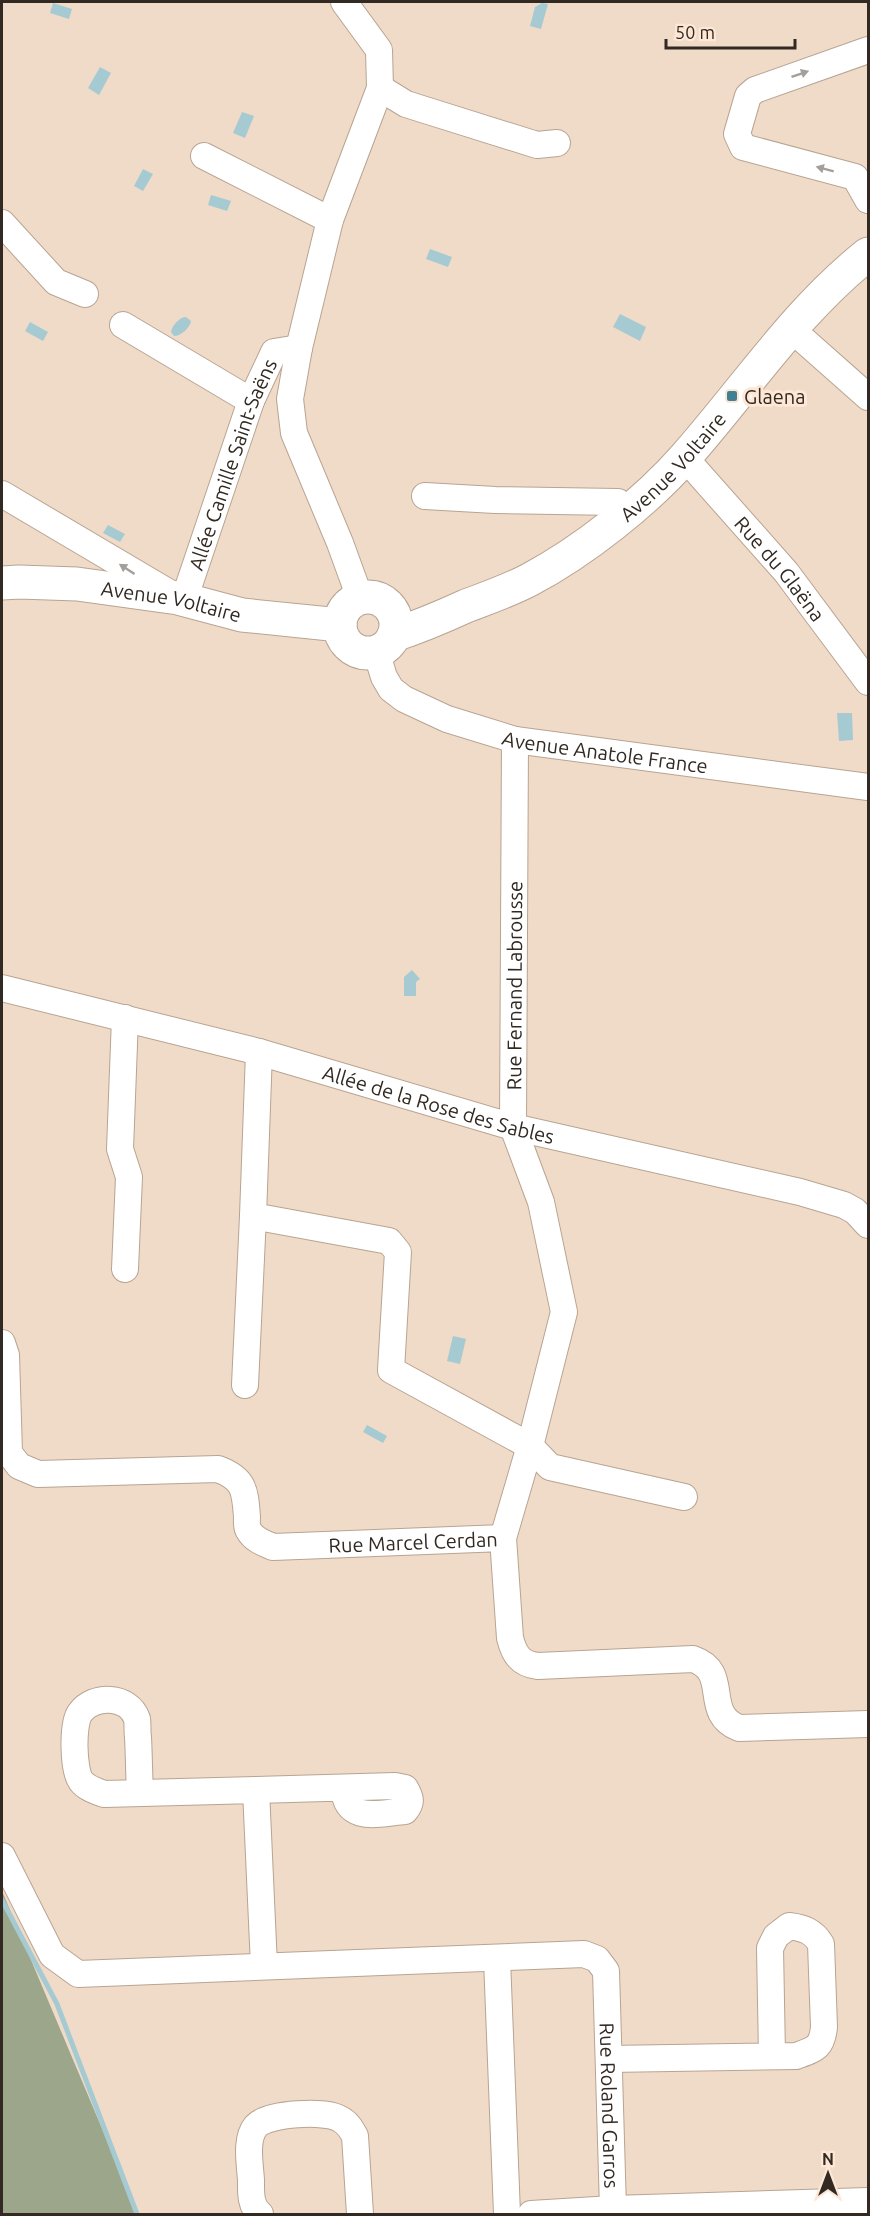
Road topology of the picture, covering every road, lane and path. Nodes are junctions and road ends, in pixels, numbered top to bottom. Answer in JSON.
{"nodes":[{"id":1,"x":344,"y":2,"type":"edge"},
{"id":2,"x":868,"y":50,"type":"edge"},
{"id":3,"x":380,"y":88,"type":"junction"},
{"id":4,"x":557,"y":143,"type":"dead end"},
{"id":5,"x":204,"y":156,"type":"dead end"},
{"id":6,"x":868,"y":201,"type":"edge"},
{"id":7,"x":330,"y":220,"type":"junction"},
{"id":8,"x":2,"y":223,"type":"edge"},
{"id":9,"x":868,"y":254,"type":"edge"},
{"id":10,"x":86,"y":294,"type":"dead end"},
{"id":11,"x":123,"y":325,"type":"dead end"},
{"id":12,"x":790,"y":328,"type":"junction"},
{"id":13,"x":298,"y":348,"type":"junction"},
{"id":14,"x":868,"y":397,"type":"edge"},
{"id":15,"x":251,"y":401,"type":"junction"},
{"id":16,"x":685,"y":458,"type":"junction"},
{"id":17,"x":2,"y":494,"type":"edge"},
{"id":18,"x":425,"y":496,"type":"dead end"},
{"id":19,"x":624,"y":514,"type":"junction"},
{"id":20,"x":2,"y":584,"type":"edge"},
{"id":21,"x":178,"y":598,"type":"junction"},
{"id":22,"x":360,"y":598,"type":"junction"},
{"id":23,"x":340,"y":625,"type":"junction"},
{"id":24,"x":387,"y":632,"type":"junction"},
{"id":25,"x":868,"y":682,"type":"edge"},
{"id":26,"x":515,"y":740,"type":"junction"},
{"id":27,"x":868,"y":787,"type":"edge"},
{"id":28,"x":2,"y":988,"type":"edge"},
{"id":29,"x":124,"y":1018,"type":"junction"},
{"id":30,"x":259,"y":1052,"type":"junction"},
{"id":31,"x":513,"y":1126,"type":"junction"},
{"id":32,"x":253,"y":1216,"type":"junction"},
{"id":33,"x":868,"y":1225,"type":"edge"},
{"id":34,"x":125,"y":1269,"type":"dead end"},
{"id":35,"x":2,"y":1343,"type":"edge"},
{"id":36,"x":245,"y":1385,"type":"dead end"},
{"id":37,"x":531,"y":1446,"type":"junction"},
{"id":38,"x":684,"y":1497,"type":"dead end"},
{"id":39,"x":503,"y":1538,"type":"junction"},
{"id":40,"x":868,"y":1724,"type":"edge"},
{"id":41,"x":344,"y":1788,"type":"dead end"},
{"id":42,"x":256,"y":1790,"type":"junction"},
{"id":43,"x":140,"y":1793,"type":"dead end"},
{"id":44,"x":2,"y":1856,"type":"edge"},
{"id":45,"x":497,"y":1959,"type":"junction"},
{"id":46,"x":264,"y":1966,"type":"junction"},
{"id":47,"x":772,"y":2055,"type":"junction"},
{"id":48,"x":609,"y":2059,"type":"junction"},
{"id":49,"x":868,"y":2201,"type":"edge"},
{"id":50,"x":613,"y":2212,"type":"edge"},
{"id":51,"x":260,"y":2214,"type":"edge"},
{"id":52,"x":360,"y":2214,"type":"edge"},
{"id":53,"x":507,"y":2214,"type":"edge"},
{"id":54,"x":531,"y":2214,"type":"edge"}],
"edges":[{"from":1,"to":3,"type":"street","name":"Allée Camille Saint-Saëns"},
{"from":6,"to":2,"type":"street","one_way":true},
{"from":3,"to":4,"type":"street"},
{"from":3,"to":7,"type":"street","name":"Allée Camille Saint-Saëns"},
{"from":5,"to":7,"type":"street"},
{"from":7,"to":13,"type":"street","name":"Allée Camille Saint-Saëns"},
{"from":8,"to":10,"type":"street"},
{"from":9,"to":12,"type":"main road","name":"Avenue Voltaire"},
{"from":11,"to":15,"type":"street"},
{"from":12,"to":14,"type":"street"},
{"from":12,"to":16,"type":"main road","name":"Avenue Voltaire"},
{"from":13,"to":15,"type":"street","name":"Allée Camille Saint-Saëns"},
{"from":13,"to":22,"type":"street","name":"Allée Camille Saint-Saëns"},
{"from":15,"to":21,"type":"street","name":"Allée Camille Saint-Saëns"},
{"from":16,"to":19,"type":"main road","name":"Avenue Voltaire"},
{"from":16,"to":25,"type":"street","name":"Rue du Glaëna"},
{"from":21,"to":17,"type":"street","one_way":true},
{"from":18,"to":19,"type":"street"},
{"from":19,"to":24,"type":"main road","name":"Avenue Voltaire"},
{"from":20,"to":21,"type":"main road","name":"Avenue Voltaire"},
{"from":21,"to":23,"type":"main road","name":"Avenue Voltaire"},
{"from":22,"to":23,"type":"main road"},
{"from":22,"to":24,"type":"main road"},
{"from":23,"to":24,"type":"main road"},
{"from":24,"to":26,"type":"street","name":"Avenue Anatole France"},
{"from":26,"to":27,"type":"street","name":"Avenue Anatole France"},
{"from":26,"to":31,"type":"street","name":"Rue Fernand Labrousse"},
{"from":28,"to":29,"type":"street","name":"Allée de la Rose des Sables"},
{"from":29,"to":30,"type":"street","name":"Allée de la Rose des Sables"},
{"from":29,"to":34,"type":"street"},
{"from":30,"to":31,"type":"street","name":"Allée de la Rose des Sables"},
{"from":30,"to":32,"type":"street"},
{"from":31,"to":33,"type":"street","name":"Allée de la Rose des Sables"},
{"from":31,"to":37,"type":"street","name":"Rue Fernand Labrousse"},
{"from":32,"to":36,"type":"street"},
{"from":32,"to":37,"type":"street"},
{"from":35,"to":39,"type":"street","name":"Rue Marcel Cerdan"},
{"from":37,"to":38,"type":"street"},
{"from":37,"to":39,"type":"street","name":"Rue Fernand Labrousse"},
{"from":39,"to":40,"type":"street","name":"Rue Marcel Cerdan"},
{"from":41,"to":42,"type":"street"},
{"from":42,"to":43,"type":"street"},
{"from":42,"to":46,"type":"street"},
{"from":44,"to":46,"type":"street","name":"Rue Roland Garros"},
{"from":45,"to":46,"type":"street","name":"Rue Roland Garros"},
{"from":45,"to":48,"type":"street","name":"Rue Roland Garros"},
{"from":45,"to":53,"type":"street"},
{"from":47,"to":47,"type":"street"},
{"from":47,"to":48,"type":"street"},
{"from":48,"to":50,"type":"street","name":"Rue Roland Garros"},
{"from":49,"to":50,"type":"street","name":"Rue Roland Garros"},
{"from":50,"to":54,"type":"street"},
{"from":51,"to":52,"type":"street"}]}
